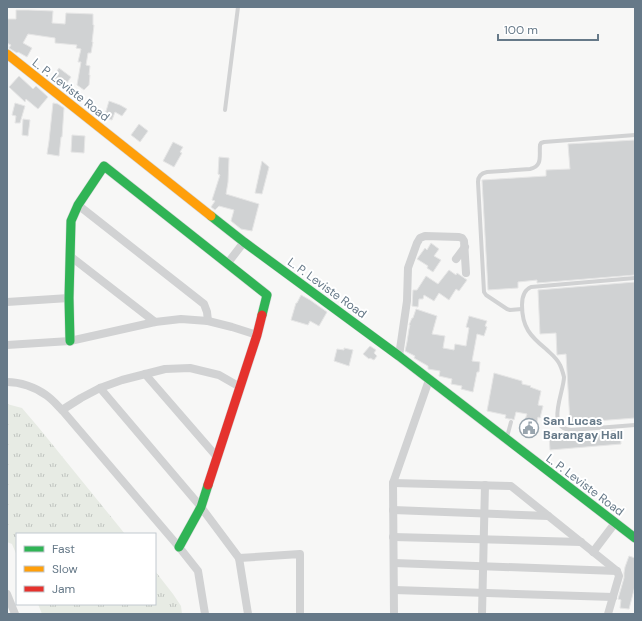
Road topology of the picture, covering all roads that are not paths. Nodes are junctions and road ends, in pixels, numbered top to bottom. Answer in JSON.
{"nodes":[{"id":1,"x":238,"y":7,"type":"edge"},
{"id":2,"x":7,"y":54,"type":"edge"},
{"id":3,"x":225,"y":110,"type":"dead end"},
{"id":4,"x":635,"y":135,"type":"edge"},
{"id":5,"x":78,"y":204,"type":"junction"},
{"id":6,"x":244,"y":242,"type":"junction"},
{"id":7,"x":465,"y":247,"type":"junction"},
{"id":8,"x":70,"y":256,"type":"junction"},
{"id":9,"x":456,"y":260,"type":"dead end"},
{"id":10,"x":227,"y":264,"type":"junction"},
{"id":11,"x":466,"y":273,"type":"dead end"},
{"id":12,"x":635,"y":278,"type":"edge"},
{"id":13,"x":69,"y":298,"type":"junction"},
{"id":14,"x":7,"y":302,"type":"edge"},
{"id":15,"x":522,"y":309,"type":"junction"},
{"id":16,"x":208,"y":321,"type":"junction"},
{"id":17,"x":155,"y":322,"type":"junction"},
{"id":18,"x":257,"y":335,"type":"junction"},
{"id":19,"x":70,"y":341,"type":"junction"},
{"id":20,"x":7,"y":345,"type":"edge"},
{"id":21,"x":399,"y":356,"type":"junction"},
{"id":22,"x":145,"y":374,"type":"junction"},
{"id":23,"x":429,"y":380,"type":"junction"},
{"id":24,"x":7,"y":382,"type":"edge"},
{"id":25,"x":240,"y":387,"type":"junction"},
{"id":26,"x":100,"y":388,"type":"junction"},
{"id":27,"x":62,"y":410,"type":"junction"},
{"id":28,"x":511,"y":422,"type":"dead end"},
{"id":29,"x":635,"y":425,"type":"edge"},
{"id":30,"x":507,"y":440,"type":"junction"},
{"id":31,"x":217,"y":457,"type":"junction"},
{"id":32,"x":393,"y":483,"type":"junction"},
{"id":33,"x":485,"y":485,"type":"junction"},
{"id":34,"x":201,"y":507,"type":"junction"},
{"id":35,"x":393,"y":510,"type":"junction"},
{"id":36,"x":484,"y":513,"type":"junction"},
{"id":37,"x":548,"y":516,"type":"junction"},
{"id":38,"x":615,"y":523,"type":"junction"},
{"id":39,"x":393,"y":537,"type":"junction"},
{"id":40,"x":635,"y":538,"type":"edge"},
{"id":41,"x":484,"y":540,"type":"junction"},
{"id":42,"x":581,"y":542,"type":"junction"},
{"id":43,"x":179,"y":548,"type":"junction"},
{"id":44,"x":593,"y":552,"type":"junction"},
{"id":45,"x":239,"y":558,"type":"junction"},
{"id":46,"x":394,"y":563,"type":"junction"},
{"id":47,"x":483,"y":566,"type":"junction"},
{"id":48,"x":617,"y":571,"type":"junction"},
{"id":49,"x":394,"y":590,"type":"junction"},
{"id":50,"x":482,"y":593,"type":"junction"},
{"id":51,"x":7,"y":594,"type":"edge"},
{"id":52,"x":613,"y":597,"type":"junction"},
{"id":53,"x":15,"y":614,"type":"edge"},
{"id":54,"x":205,"y":614,"type":"edge"},
{"id":55,"x":248,"y":614,"type":"edge"},
{"id":56,"x":300,"y":614,"type":"edge"},
{"id":57,"x":394,"y":614,"type":"edge"},
{"id":58,"x":482,"y":614,"type":"edge"},
{"id":59,"x":608,"y":614,"type":"edge"}],
"edges":[{"from":1,"to":3,"type":"lane"},
{"from":2,"to":6,"type":"main road","name":"L. P. Leviste Road"},
{"from":4,"to":15,"type":"lane"},
{"from":5,"to":8,"type":"main road"},
{"from":5,"to":10,"type":"main road"},
{"from":5,"to":16,"type":"street"},
{"from":6,"to":10,"type":"street"},
{"from":6,"to":21,"type":"main road","name":"L. P. Leviste Road"},
{"from":7,"to":9,"type":"street"},
{"from":7,"to":11,"type":"street"},
{"from":7,"to":21,"type":"street"},
{"from":8,"to":13,"type":"main road"},
{"from":8,"to":17,"type":"street"},
{"from":10,"to":18,"type":"main road"},
{"from":12,"to":15,"type":"lane"},
{"from":13,"to":14,"type":"street"},
{"from":13,"to":19,"type":"main road"},
{"from":15,"to":29,"type":"lane"},
{"from":16,"to":17,"type":"street"},
{"from":16,"to":18,"type":"street"},
{"from":17,"to":19,"type":"street"},
{"from":18,"to":25,"type":"main road"},
{"from":19,"to":20,"type":"street"},
{"from":21,"to":23,"type":"main road","name":"L. P. Leviste Road"},
{"from":22,"to":25,"type":"street"},
{"from":22,"to":26,"type":"street"},
{"from":22,"to":31,"type":"street"},
{"from":23,"to":30,"type":"main road","name":"L. P. Leviste Road"},
{"from":23,"to":32,"type":"street"},
{"from":24,"to":27,"type":"street"},
{"from":25,"to":31,"type":"main road"},
{"from":26,"to":27,"type":"street"},
{"from":26,"to":34,"type":"street"},
{"from":27,"to":43,"type":"street"},
{"from":28,"to":30,"type":"lane"},
{"from":30,"to":38,"type":"main road","name":"L. P. Leviste Road"},
{"from":31,"to":34,"type":"main road"},
{"from":32,"to":33,"type":"street"},
{"from":32,"to":35,"type":"street"},
{"from":33,"to":36,"type":"street"},
{"from":33,"to":37,"type":"street"},
{"from":34,"to":43,"type":"main road"},
{"from":34,"to":45,"type":"street"},
{"from":35,"to":36,"type":"street"},
{"from":35,"to":39,"type":"street"},
{"from":36,"to":37,"type":"street"},
{"from":36,"to":41,"type":"street"},
{"from":37,"to":42,"type":"street"},
{"from":38,"to":40,"type":"main road","name":"L. P. Leviste Road"},
{"from":38,"to":44,"type":"street"},
{"from":39,"to":41,"type":"street"},
{"from":39,"to":46,"type":"street"},
{"from":41,"to":42,"type":"street"},
{"from":41,"to":47,"type":"street"},
{"from":42,"to":44,"type":"street"},
{"from":43,"to":54,"type":"street"},
{"from":44,"to":48,"type":"street"},
{"from":45,"to":55,"type":"street"},
{"from":45,"to":56,"type":"street"},
{"from":46,"to":47,"type":"street"},
{"from":46,"to":49,"type":"street"},
{"from":47,"to":48,"type":"street"},
{"from":47,"to":50,"type":"street"},
{"from":48,"to":52,"type":"street"},
{"from":49,"to":50,"type":"street"},
{"from":49,"to":57,"type":"street"},
{"from":50,"to":52,"type":"street"},
{"from":50,"to":58,"type":"street"},
{"from":51,"to":53,"type":"street"},
{"from":52,"to":59,"type":"street"}]}
